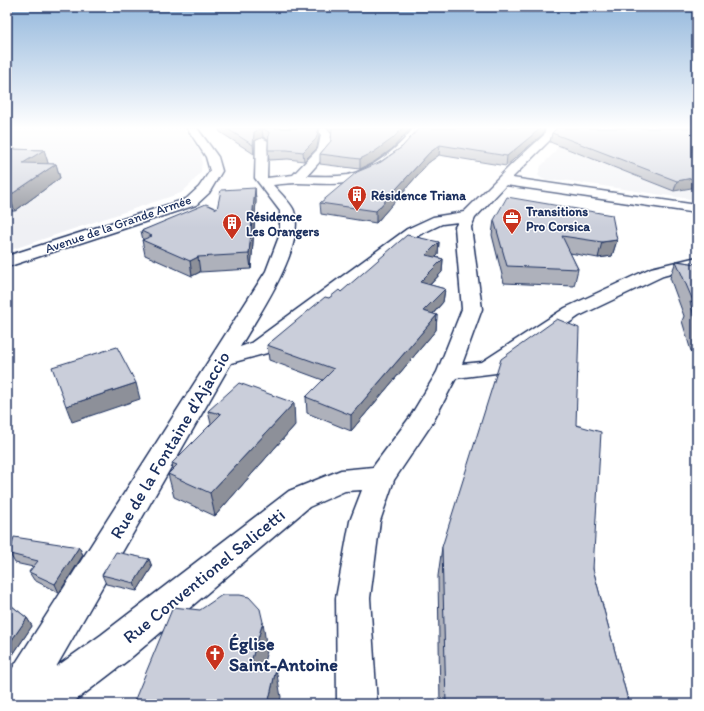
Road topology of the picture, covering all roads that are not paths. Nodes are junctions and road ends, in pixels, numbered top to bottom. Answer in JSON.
{"nodes":[{"id":1,"x":213,"y":161,"type":"edge"},
{"id":2,"x":261,"y":161,"type":"edge"},
{"id":3,"x":314,"y":161,"type":"edge"},
{"id":4,"x":385,"y":161,"type":"edge"},
{"id":5,"x":523,"y":161,"type":"edge"},
{"id":6,"x":297,"y":179,"type":"junction"},
{"id":7,"x":503,"y":181,"type":"junction"},
{"id":8,"x":263,"y":182,"type":"junction"},
{"id":9,"x":697,"y":209,"type":"edge"},
{"id":10,"x":470,"y":216,"type":"junction"},
{"id":11,"x":7,"y":262,"type":"edge"},
{"id":12,"x":697,"y":262,"type":"edge"},
{"id":13,"x":222,"y":359,"type":"junction"},
{"id":14,"x":448,"y":372,"type":"junction"},
{"id":15,"x":381,"y":477,"type":"junction"},
{"id":16,"x":13,"y":704,"type":"edge"},
{"id":17,"x":39,"y":704,"type":"edge"},
{"id":18,"x":357,"y":704,"type":"edge"}],
"edges":[{"from":1,"to":11,"type":"street","name":"Avenue de la Grande Armée"},
{"from":2,"to":8,"type":"street"},
{"from":3,"to":6,"type":"street"},
{"from":4,"to":6,"type":"street"},
{"from":5,"to":7,"type":"street"},
{"from":6,"to":8,"type":"street"},
{"from":7,"to":9,"type":"street"},
{"from":7,"to":10,"type":"street"},
{"from":8,"to":13,"type":"street","name":"Rue de la Fontaine d'Ajaccio"},
{"from":10,"to":13,"type":"street"},
{"from":10,"to":14,"type":"street"},
{"from":12,"to":14,"type":"street"},
{"from":13,"to":16,"type":"street","name":"Rue de la Fontaine d'Ajaccio"},
{"from":14,"to":15,"type":"street"},
{"from":15,"to":17,"type":"street","name":"Rue Conventionel Salicetti"},
{"from":15,"to":18,"type":"street"}]}
